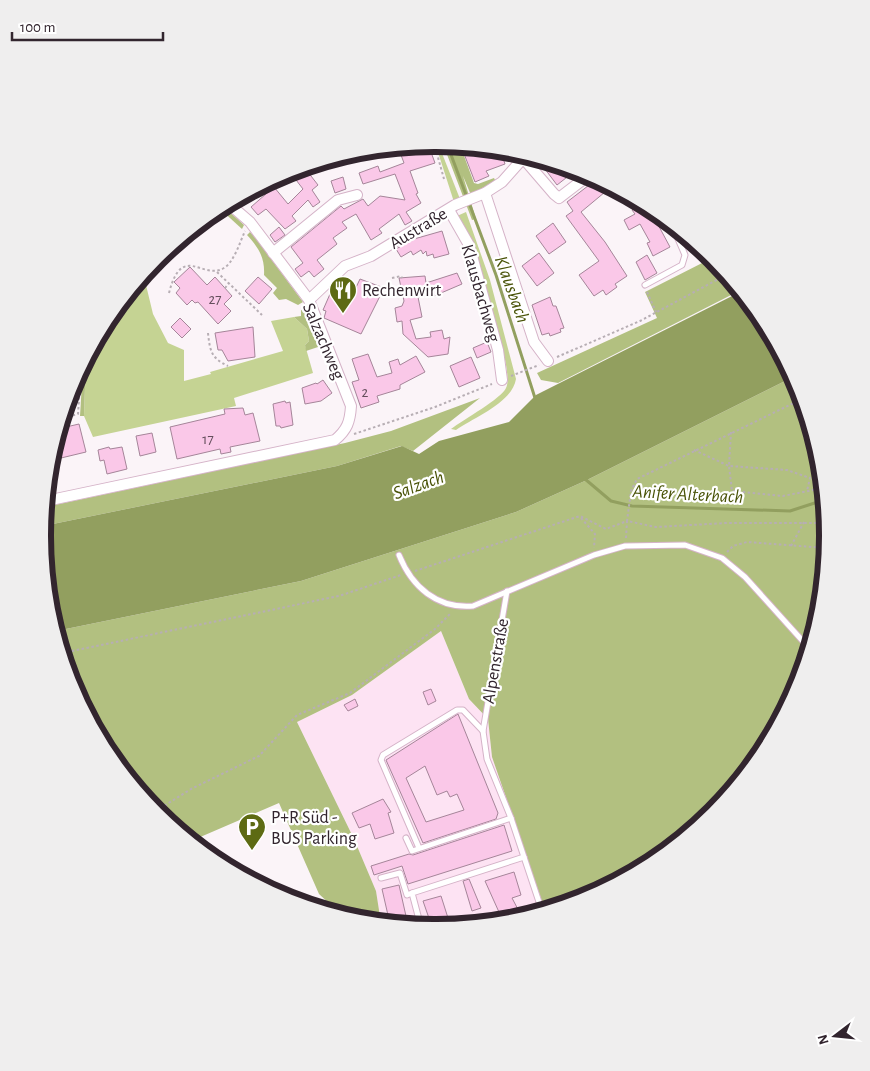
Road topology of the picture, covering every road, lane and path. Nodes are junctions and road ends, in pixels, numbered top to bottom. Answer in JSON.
{"nodes":[{"id":1,"x":437,"y":152,"type":"edge"},
{"id":2,"x":521,"y":162,"type":"edge"},
{"id":3,"x":531,"y":164,"type":"edge"},
{"id":4,"x":444,"y":179,"type":"dead end"},
{"id":5,"x":581,"y":181,"type":"edge"},
{"id":6,"x":483,"y":194,"type":"junction"},
{"id":7,"x":357,"y":195,"type":"dead end"},
{"id":8,"x":234,"y":208,"type":"edge"},
{"id":9,"x":452,"y":208,"type":"junction"},
{"id":10,"x":250,"y":222,"type":"junction"},
{"id":11,"x":677,"y":238,"type":"edge"},
{"id":12,"x":273,"y":253,"type":"junction"},
{"id":13,"x":216,"y":271,"type":"junction"},
{"id":14,"x":392,"y":278,"type":"dead end"},
{"id":15,"x":402,"y":278,"type":"dead end"},
{"id":16,"x":720,"y":278,"type":"edge"},
{"id":17,"x":229,"y":283,"type":"junction"},
{"id":18,"x":645,"y":285,"type":"joint"},
{"id":19,"x":225,"y":288,"type":"dead end"},
{"id":20,"x":169,"y":293,"type":"dead end"},
{"id":21,"x":309,"y":300,"type":"junction"},
{"id":22,"x":656,"y":312,"type":"junction"},
{"id":23,"x":262,"y":315,"type":"dead end"},
{"id":24,"x":208,"y":333,"type":"dead end"},
{"id":25,"x":548,"y":361,"type":"junction"},
{"id":26,"x":228,"y":366,"type":"dead end"},
{"id":27,"x":502,"y":380,"type":"junction"},
{"id":28,"x":80,"y":390,"type":"edge"},
{"id":29,"x":795,"y":402,"type":"edge"},
{"id":30,"x":71,"y":416,"type":"edge"},
{"id":31,"x":731,"y":432,"type":"junction"},
{"id":32,"x":353,"y":434,"type":"dead end"},
{"id":33,"x":694,"y":450,"type":"junction"},
{"id":34,"x":729,"y":466,"type":"junction"},
{"id":35,"x":816,"y":489,"type":"edge"},
{"id":36,"x":808,"y":491,"type":"junction"},
{"id":37,"x":53,"y":499,"type":"edge"},
{"id":38,"x":580,"y":516,"type":"junction"},
{"id":39,"x":627,"y":521,"type":"junction"},
{"id":40,"x":804,"y":522,"type":"junction"},
{"id":41,"x":818,"y":523,"type":"edge"},
{"id":42,"x":626,"y":546,"type":"junction"},
{"id":43,"x":790,"y":546,"type":"junction"},
{"id":44,"x":819,"y":548,"type":"edge"},
{"id":45,"x":399,"y":555,"type":"dead end"},
{"id":46,"x":594,"y":555,"type":"junction"},
{"id":47,"x":722,"y":558,"type":"junction"},
{"id":48,"x":406,"y":574,"type":"junction"},
{"id":49,"x":507,"y":591,"type":"junction"},
{"id":50,"x":457,"y":607,"type":"junction"},
{"id":51,"x":804,"y":642,"type":"edge"},
{"id":52,"x":69,"y":651,"type":"edge"},
{"id":53,"x":483,"y":731,"type":"junction"},
{"id":54,"x":163,"y":806,"type":"edge"},
{"id":55,"x":511,"y":818,"type":"junction"},
{"id":56,"x":406,"y":838,"type":"dead end"},
{"id":57,"x":419,"y":848,"type":"junction"},
{"id":58,"x":524,"y":857,"type":"junction"},
{"id":59,"x":381,"y":878,"type":"dead end"},
{"id":60,"x":412,"y":893,"type":"junction"},
{"id":61,"x":540,"y":904,"type":"edge"},
{"id":62,"x":419,"y":918,"type":"edge"}],
"edges":[{"from":1,"to":4,"type":"path"},
{"from":2,"to":6,"type":"street","name":"Austraße"},
{"from":3,"to":5,"type":"street"},
{"from":6,"to":9,"type":"street","name":"Austraße"},
{"from":6,"to":25,"type":"street","name":"Klausbachweg"},
{"from":7,"to":12,"type":"street"},
{"from":8,"to":10,"type":"street","name":"Salzachweg"},
{"from":9,"to":21,"type":"street","name":"Austraße"},
{"from":9,"to":27,"type":"street","name":"Klausbachweg"},
{"from":10,"to":12,"type":"street","name":"Salzachweg"},
{"from":10,"to":13,"type":"path"},
{"from":11,"to":18,"type":"lane"},
{"from":12,"to":21,"type":"street","name":"Salzachweg"},
{"from":13,"to":17,"type":"path"},
{"from":13,"to":20,"type":"path"},
{"from":14,"to":15,"type":"path"},
{"from":16,"to":22,"type":"path"},
{"from":17,"to":19,"type":"path"},
{"from":17,"to":23,"type":"path"},
{"from":18,"to":22,"type":"path"},
{"from":21,"to":37,"type":"street","name":"Salzachweg"},
{"from":22,"to":25,"type":"path"},
{"from":24,"to":26,"type":"path"},
{"from":25,"to":27,"type":"path"},
{"from":27,"to":32,"type":"path"},
{"from":28,"to":30,"type":"path"},
{"from":29,"to":31,"type":"path"},
{"from":31,"to":33,"type":"path"},
{"from":31,"to":34,"type":"path"},
{"from":33,"to":34,"type":"path"},
{"from":33,"to":39,"type":"path"},
{"from":34,"to":36,"type":"path"},
{"from":34,"to":36,"type":"path"},
{"from":35,"to":36,"type":"path"},
{"from":38,"to":39,"type":"path"},
{"from":38,"to":46,"type":"path"},
{"from":38,"to":48,"type":"path"},
{"from":39,"to":40,"type":"path"},
{"from":39,"to":42,"type":"path"},
{"from":40,"to":41,"type":"path"},
{"from":40,"to":43,"type":"path"},
{"from":42,"to":46,"type":"lane"},
{"from":42,"to":47,"type":"lane"},
{"from":43,"to":44,"type":"path"},
{"from":43,"to":47,"type":"path"},
{"from":45,"to":48,"type":"lane"},
{"from":46,"to":49,"type":"lane"},
{"from":47,"to":51,"type":"lane"},
{"from":48,"to":50,"type":"lane"},
{"from":48,"to":52,"type":"path"},
{"from":49,"to":50,"type":"lane"},
{"from":49,"to":53,"type":"lane","name":"Alpenstraße"},
{"from":50,"to":54,"type":"path"},
{"from":53,"to":55,"type":"lane","name":"Alpenstraße"},
{"from":53,"to":57,"type":"lane"},
{"from":55,"to":57,"type":"lane"},
{"from":55,"to":58,"type":"lane","name":"Alpenstraße"},
{"from":56,"to":57,"type":"lane"},
{"from":58,"to":60,"type":"lane"},
{"from":58,"to":61,"type":"lane","name":"Alpenstraße"},
{"from":59,"to":60,"type":"lane"},
{"from":60,"to":62,"type":"lane"}]}
